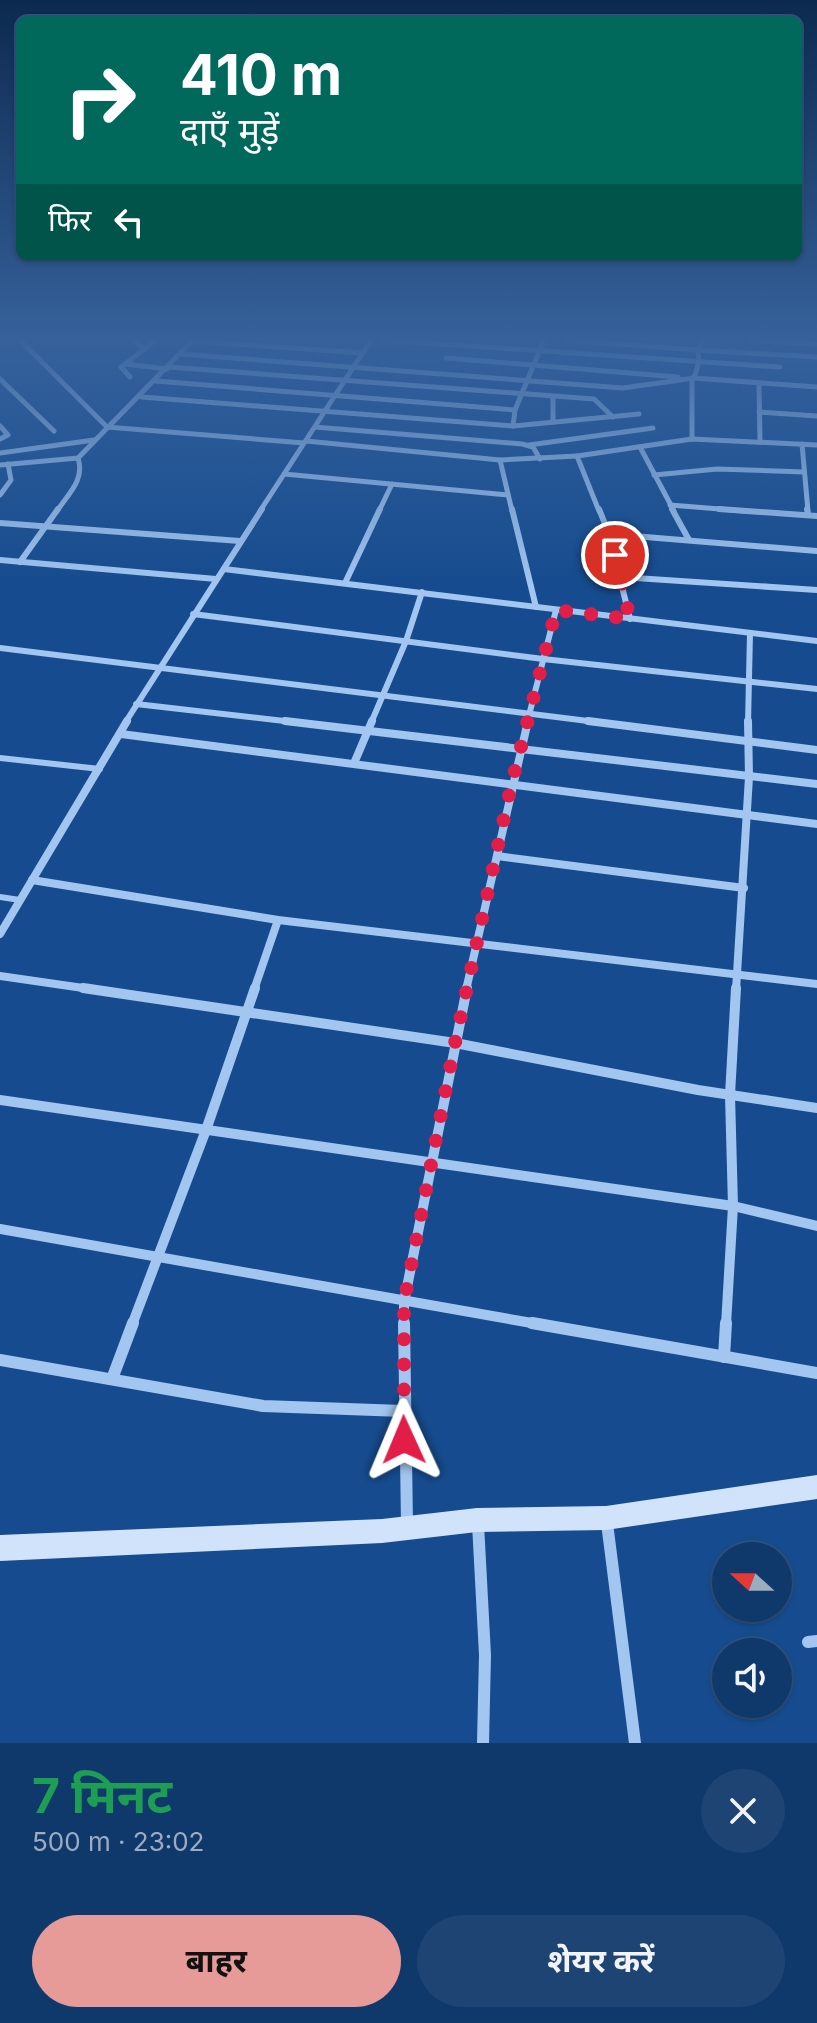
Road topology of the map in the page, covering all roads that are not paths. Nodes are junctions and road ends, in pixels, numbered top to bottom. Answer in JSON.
{"nodes":[{"id":1,"x":44,"y":421,"type":"edge"},
{"id":2,"x":101,"y":421,"type":"edge"},
{"id":3,"x":114,"y":421,"type":"edge"},
{"id":4,"x":319,"y":421,"type":"edge"},
{"id":5,"x":455,"y":421,"type":"edge"},
{"id":6,"x":514,"y":421,"type":"edge"},
{"id":7,"x":561,"y":421,"type":"edge"},
{"id":8,"x":693,"y":421,"type":"edge"},
{"id":9,"x":759,"y":421,"type":"edge"},
{"id":10,"x":553,"y":422,"type":"joint"},
{"id":11,"x":0,"y":426,"type":"edge"},
{"id":12,"x":513,"y":426,"type":"junction"},
{"id":13,"x":107,"y":427,"type":"junction"},
{"id":14,"x":315,"y":427,"type":"junction"},
{"id":15,"x":653,"y":428,"type":"dead end"},
{"id":16,"x":54,"y":431,"type":"dead end"},
{"id":17,"x":0,"y":439,"type":"edge"},
{"id":18,"x":692,"y":439,"type":"junction"},
{"id":19,"x":94,"y":440,"type":"junction"},
{"id":20,"x":305,"y":442,"type":"junction"},
{"id":21,"x":760,"y":442,"type":"junction"},
{"id":22,"x":802,"y":444,"type":"junction"},
{"id":23,"x":528,"y":445,"type":"junction"},
{"id":24,"x":817,"y":445,"type":"edge"},
{"id":25,"x":640,"y":447,"type":"junction"},
{"id":26,"x":0,"y":453,"type":"edge"},
{"id":27,"x":577,"y":456,"type":"junction"},
{"id":28,"x":78,"y":458,"type":"junction"},
{"id":29,"x":540,"y":459,"type":"junction"},
{"id":30,"x":500,"y":460,"type":"junction"},
{"id":31,"x":8,"y":464,"type":"junction"},
{"id":32,"x":0,"y":465,"type":"edge"},
{"id":33,"x":804,"y":472,"type":"junction"},
{"id":34,"x":284,"y":474,"type":"junction"},
{"id":35,"x":654,"y":475,"type":"junction"},
{"id":36,"x":392,"y":484,"type":"junction"},
{"id":37,"x":0,"y":495,"type":"edge"},
{"id":38,"x":508,"y":495,"type":"junction"},
{"id":39,"x":670,"y":505,"type":"junction"},
{"id":40,"x":808,"y":515,"type":"junction"},
{"id":41,"x":817,"y":516,"type":"edge"},
{"id":42,"x":0,"y":523,"type":"edge"},
{"id":43,"x":47,"y":527,"type":"junction"},
{"id":44,"x":609,"y":534,"type":"junction"},
{"id":45,"x":689,"y":540,"type":"junction"},
{"id":46,"x":240,"y":541,"type":"junction"},
{"id":47,"x":817,"y":551,"type":"edge"},
{"id":48,"x":0,"y":560,"type":"edge"},
{"id":49,"x":20,"y":562,"type":"junction"},
{"id":50,"x":224,"y":569,"type":"junction"},
{"id":51,"x":620,"y":577,"type":"junction"},
{"id":52,"x":216,"y":579,"type":"junction"},
{"id":53,"x":345,"y":583,"type":"junction"},
{"id":54,"x":817,"y":590,"type":"edge"},
{"id":55,"x":422,"y":592,"type":"junction"},
{"id":56,"x":536,"y":607,"type":"junction"},
{"id":57,"x":556,"y":610,"type":"junction"},
{"id":58,"x":193,"y":614,"type":"junction"},
{"id":59,"x":630,"y":619,"type":"junction"},
{"id":60,"x":750,"y":633,"type":"junction"},
{"id":61,"x":406,"y":641,"type":"junction"},
{"id":62,"x":817,"y":641,"type":"edge"},
{"id":63,"x":0,"y":648,"type":"edge"},
{"id":64,"x":543,"y":659,"type":"junction"},
{"id":65,"x":159,"y":667,"type":"junction"},
{"id":66,"x":750,"y":681,"type":"junction"},
{"id":67,"x":817,"y":689,"type":"edge"},
{"id":68,"x":383,"y":696,"type":"junction"},
{"id":69,"x":136,"y":704,"type":"junction"},
{"id":70,"x":528,"y":714,"type":"junction"},
{"id":71,"x":121,"y":734,"type":"junction"},
{"id":72,"x":366,"y":734,"type":"junction"},
{"id":73,"x":747,"y":742,"type":"junction"},
{"id":74,"x":817,"y":750,"type":"edge"},
{"id":75,"x":519,"y":752,"type":"junction"},
{"id":76,"x":0,"y":758,"type":"edge"},
{"id":77,"x":355,"y":761,"type":"junction"},
{"id":78,"x":100,"y":769,"type":"junction"},
{"id":79,"x":749,"y":777,"type":"junction"},
{"id":80,"x":817,"y":784,"type":"edge"},
{"id":81,"x":511,"y":786,"type":"junction"},
{"id":82,"x":748,"y":816,"type":"junction"},
{"id":83,"x":817,"y":824,"type":"edge"},
{"id":84,"x":497,"y":856,"type":"junction"},
{"id":85,"x":32,"y":880,"type":"junction"},
{"id":86,"x":744,"y":888,"type":"junction"},
{"id":87,"x":0,"y":897,"type":"edge"},
{"id":88,"x":20,"y":900,"type":"junction"},
{"id":89,"x":278,"y":920,"type":"junction"},
{"id":90,"x":0,"y":934,"type":"edge"},
{"id":91,"x":477,"y":943,"type":"junction"},
{"id":92,"x":739,"y":973,"type":"junction"},
{"id":93,"x":0,"y":976,"type":"edge"},
{"id":94,"x":817,"y":984,"type":"edge"},
{"id":95,"x":246,"y":1011,"type":"junction"},
{"id":96,"x":455,"y":1043,"type":"junction"},
{"id":97,"x":730,"y":1095,"type":"junction"},
{"id":98,"x":0,"y":1100,"type":"edge"},
{"id":99,"x":817,"y":1108,"type":"edge"},
{"id":100,"x":206,"y":1130,"type":"junction"},
{"id":101,"x":431,"y":1162,"type":"junction"},
{"id":102,"x":733,"y":1206,"type":"junction"},
{"id":103,"x":817,"y":1226,"type":"edge"},
{"id":104,"x":0,"y":1229,"type":"edge"},
{"id":105,"x":158,"y":1255,"type":"junction"},
{"id":106,"x":404,"y":1302,"type":"junction"},
{"id":107,"x":724,"y":1357,"type":"junction"},
{"id":108,"x":0,"y":1360,"type":"edge"},
{"id":109,"x":817,"y":1373,"type":"edge"},
{"id":110,"x":112,"y":1379,"type":"junction"},
{"id":111,"x":403,"y":1411,"type":"junction"},
{"id":112,"x":817,"y":1487,"type":"edge"},
{"id":113,"x":606,"y":1518,"type":"junction"},
{"id":114,"x":477,"y":1520,"type":"junction"},
{"id":115,"x":407,"y":1528,"type":"junction"},
{"id":116,"x":0,"y":1548,"type":"edge"},
{"id":117,"x":483,"y":1743,"type":"edge"},
{"id":118,"x":635,"y":1743,"type":"edge"}],
"edges":[{"from":1,"to":16,"type":"street"},
{"from":2,"to":13,"type":"street"},
{"from":3,"to":13,"type":"street"},
{"from":4,"to":14,"type":"street"},
{"from":5,"to":12,"type":"street"},
{"from":6,"to":12,"type":"street"},
{"from":7,"to":10,"type":"street"},
{"from":8,"to":18,"type":"street"},
{"from":9,"to":21,"type":"street"},
{"from":10,"to":12,"type":"street"},
{"from":11,"to":17,"type":"street"},
{"from":13,"to":19,"type":"street"},
{"from":13,"to":20,"type":"street"},
{"from":14,"to":20,"type":"street"},
{"from":14,"to":23,"type":"street"},
{"from":15,"to":23,"type":"street"},
{"from":18,"to":21,"type":"street"},
{"from":18,"to":25,"type":"street"},
{"from":19,"to":26,"type":"street"},
{"from":19,"to":28,"type":"street"},
{"from":20,"to":30,"type":"street"},
{"from":20,"to":34,"type":"street"},
{"from":21,"to":22,"type":"street"},
{"from":22,"to":24,"type":"street"},
{"from":22,"to":33,"type":"street"},
{"from":23,"to":29,"type":"street"},
{"from":25,"to":27,"type":"street"},
{"from":25,"to":35,"type":"street"},
{"from":27,"to":29,"type":"street"},
{"from":27,"to":44,"type":"street"},
{"from":28,"to":31,"type":"street"},
{"from":28,"to":43,"type":"street"},
{"from":29,"to":30,"type":"street"},
{"from":30,"to":38,"type":"street"},
{"from":31,"to":32,"type":"street"},
{"from":31,"to":37,"type":"street"},
{"from":33,"to":35,"type":"street"},
{"from":33,"to":40,"type":"street"},
{"from":34,"to":36,"type":"street"},
{"from":34,"to":46,"type":"street"},
{"from":35,"to":39,"type":"street"},
{"from":36,"to":38,"type":"street"},
{"from":36,"to":53,"type":"street"},
{"from":38,"to":56,"type":"street"},
{"from":39,"to":40,"type":"street"},
{"from":39,"to":45,"type":"street"},
{"from":40,"to":41,"type":"street"},
{"from":42,"to":43,"type":"street"},
{"from":43,"to":46,"type":"street"},
{"from":43,"to":49,"type":"street"},
{"from":44,"to":45,"type":"street"},
{"from":44,"to":51,"type":"street"},
{"from":45,"to":47,"type":"street"},
{"from":46,"to":50,"type":"street"},
{"from":48,"to":49,"type":"street"},
{"from":49,"to":52,"type":"street"},
{"from":50,"to":52,"type":"street"},
{"from":50,"to":53,"type":"street"},
{"from":51,"to":54,"type":"street"},
{"from":51,"to":59,"type":"street"},
{"from":52,"to":58,"type":"street"},
{"from":53,"to":55,"type":"street"},
{"from":55,"to":56,"type":"street"},
{"from":55,"to":61,"type":"street"},
{"from":56,"to":57,"type":"street"},
{"from":57,"to":59,"type":"street"},
{"from":57,"to":64,"type":"street"},
{"from":58,"to":61,"type":"street"},
{"from":58,"to":65,"type":"street"},
{"from":59,"to":60,"type":"street"},
{"from":60,"to":62,"type":"street"},
{"from":60,"to":66,"type":"street"},
{"from":61,"to":64,"type":"street"},
{"from":61,"to":68,"type":"street"},
{"from":63,"to":65,"type":"street"},
{"from":64,"to":66,"type":"street"},
{"from":64,"to":70,"type":"street"},
{"from":65,"to":68,"type":"street"},
{"from":65,"to":69,"type":"street"},
{"from":66,"to":67,"type":"street"},
{"from":66,"to":73,"type":"street"},
{"from":68,"to":70,"type":"street"},
{"from":68,"to":72,"type":"street"},
{"from":69,"to":71,"type":"street"},
{"from":69,"to":72,"type":"street"},
{"from":70,"to":73,"type":"street"},
{"from":70,"to":75,"type":"street"},
{"from":71,"to":77,"type":"street"},
{"from":71,"to":78,"type":"street"},
{"from":72,"to":75,"type":"street"},
{"from":72,"to":77,"type":"street"},
{"from":73,"to":74,"type":"street"},
{"from":73,"to":79,"type":"street"},
{"from":75,"to":79,"type":"street"},
{"from":75,"to":81,"type":"street"},
{"from":76,"to":78,"type":"lane"},
{"from":77,"to":81,"type":"street"},
{"from":78,"to":85,"type":"street"},
{"from":79,"to":80,"type":"street"},
{"from":79,"to":82,"type":"street"},
{"from":81,"to":82,"type":"street"},
{"from":81,"to":84,"type":"street"},
{"from":82,"to":83,"type":"street"},
{"from":82,"to":86,"type":"street"},
{"from":84,"to":86,"type":"street"},
{"from":84,"to":91,"type":"street"},
{"from":85,"to":88,"type":"street"},
{"from":85,"to":89,"type":"street"},
{"from":86,"to":92,"type":"street"},
{"from":87,"to":88,"type":"lane"},
{"from":88,"to":90,"type":"street"},
{"from":89,"to":91,"type":"street"},
{"from":89,"to":95,"type":"street"},
{"from":91,"to":92,"type":"street"},
{"from":91,"to":96,"type":"street"},
{"from":92,"to":94,"type":"street"},
{"from":92,"to":97,"type":"street"},
{"from":93,"to":95,"type":"street"},
{"from":95,"to":96,"type":"street"},
{"from":95,"to":100,"type":"street"},
{"from":96,"to":97,"type":"street"},
{"from":96,"to":101,"type":"street"},
{"from":97,"to":99,"type":"street"},
{"from":97,"to":102,"type":"street"},
{"from":98,"to":100,"type":"street"},
{"from":100,"to":101,"type":"street"},
{"from":100,"to":105,"type":"street"},
{"from":101,"to":102,"type":"street"},
{"from":101,"to":106,"type":"street"},
{"from":102,"to":103,"type":"street"},
{"from":102,"to":107,"type":"street"},
{"from":104,"to":105,"type":"street"},
{"from":105,"to":106,"type":"street"},
{"from":105,"to":110,"type":"street"},
{"from":106,"to":107,"type":"street"},
{"from":106,"to":111,"type":"street"},
{"from":107,"to":109,"type":"street"},
{"from":108,"to":110,"type":"street"},
{"from":110,"to":111,"type":"street"},
{"from":111,"to":115,"type":"street"},
{"from":112,"to":113,"type":"street"},
{"from":113,"to":114,"type":"street"},
{"from":113,"to":118,"type":"street"},
{"from":114,"to":115,"type":"street"},
{"from":114,"to":117,"type":"street"},
{"from":115,"to":116,"type":"street"}]}
